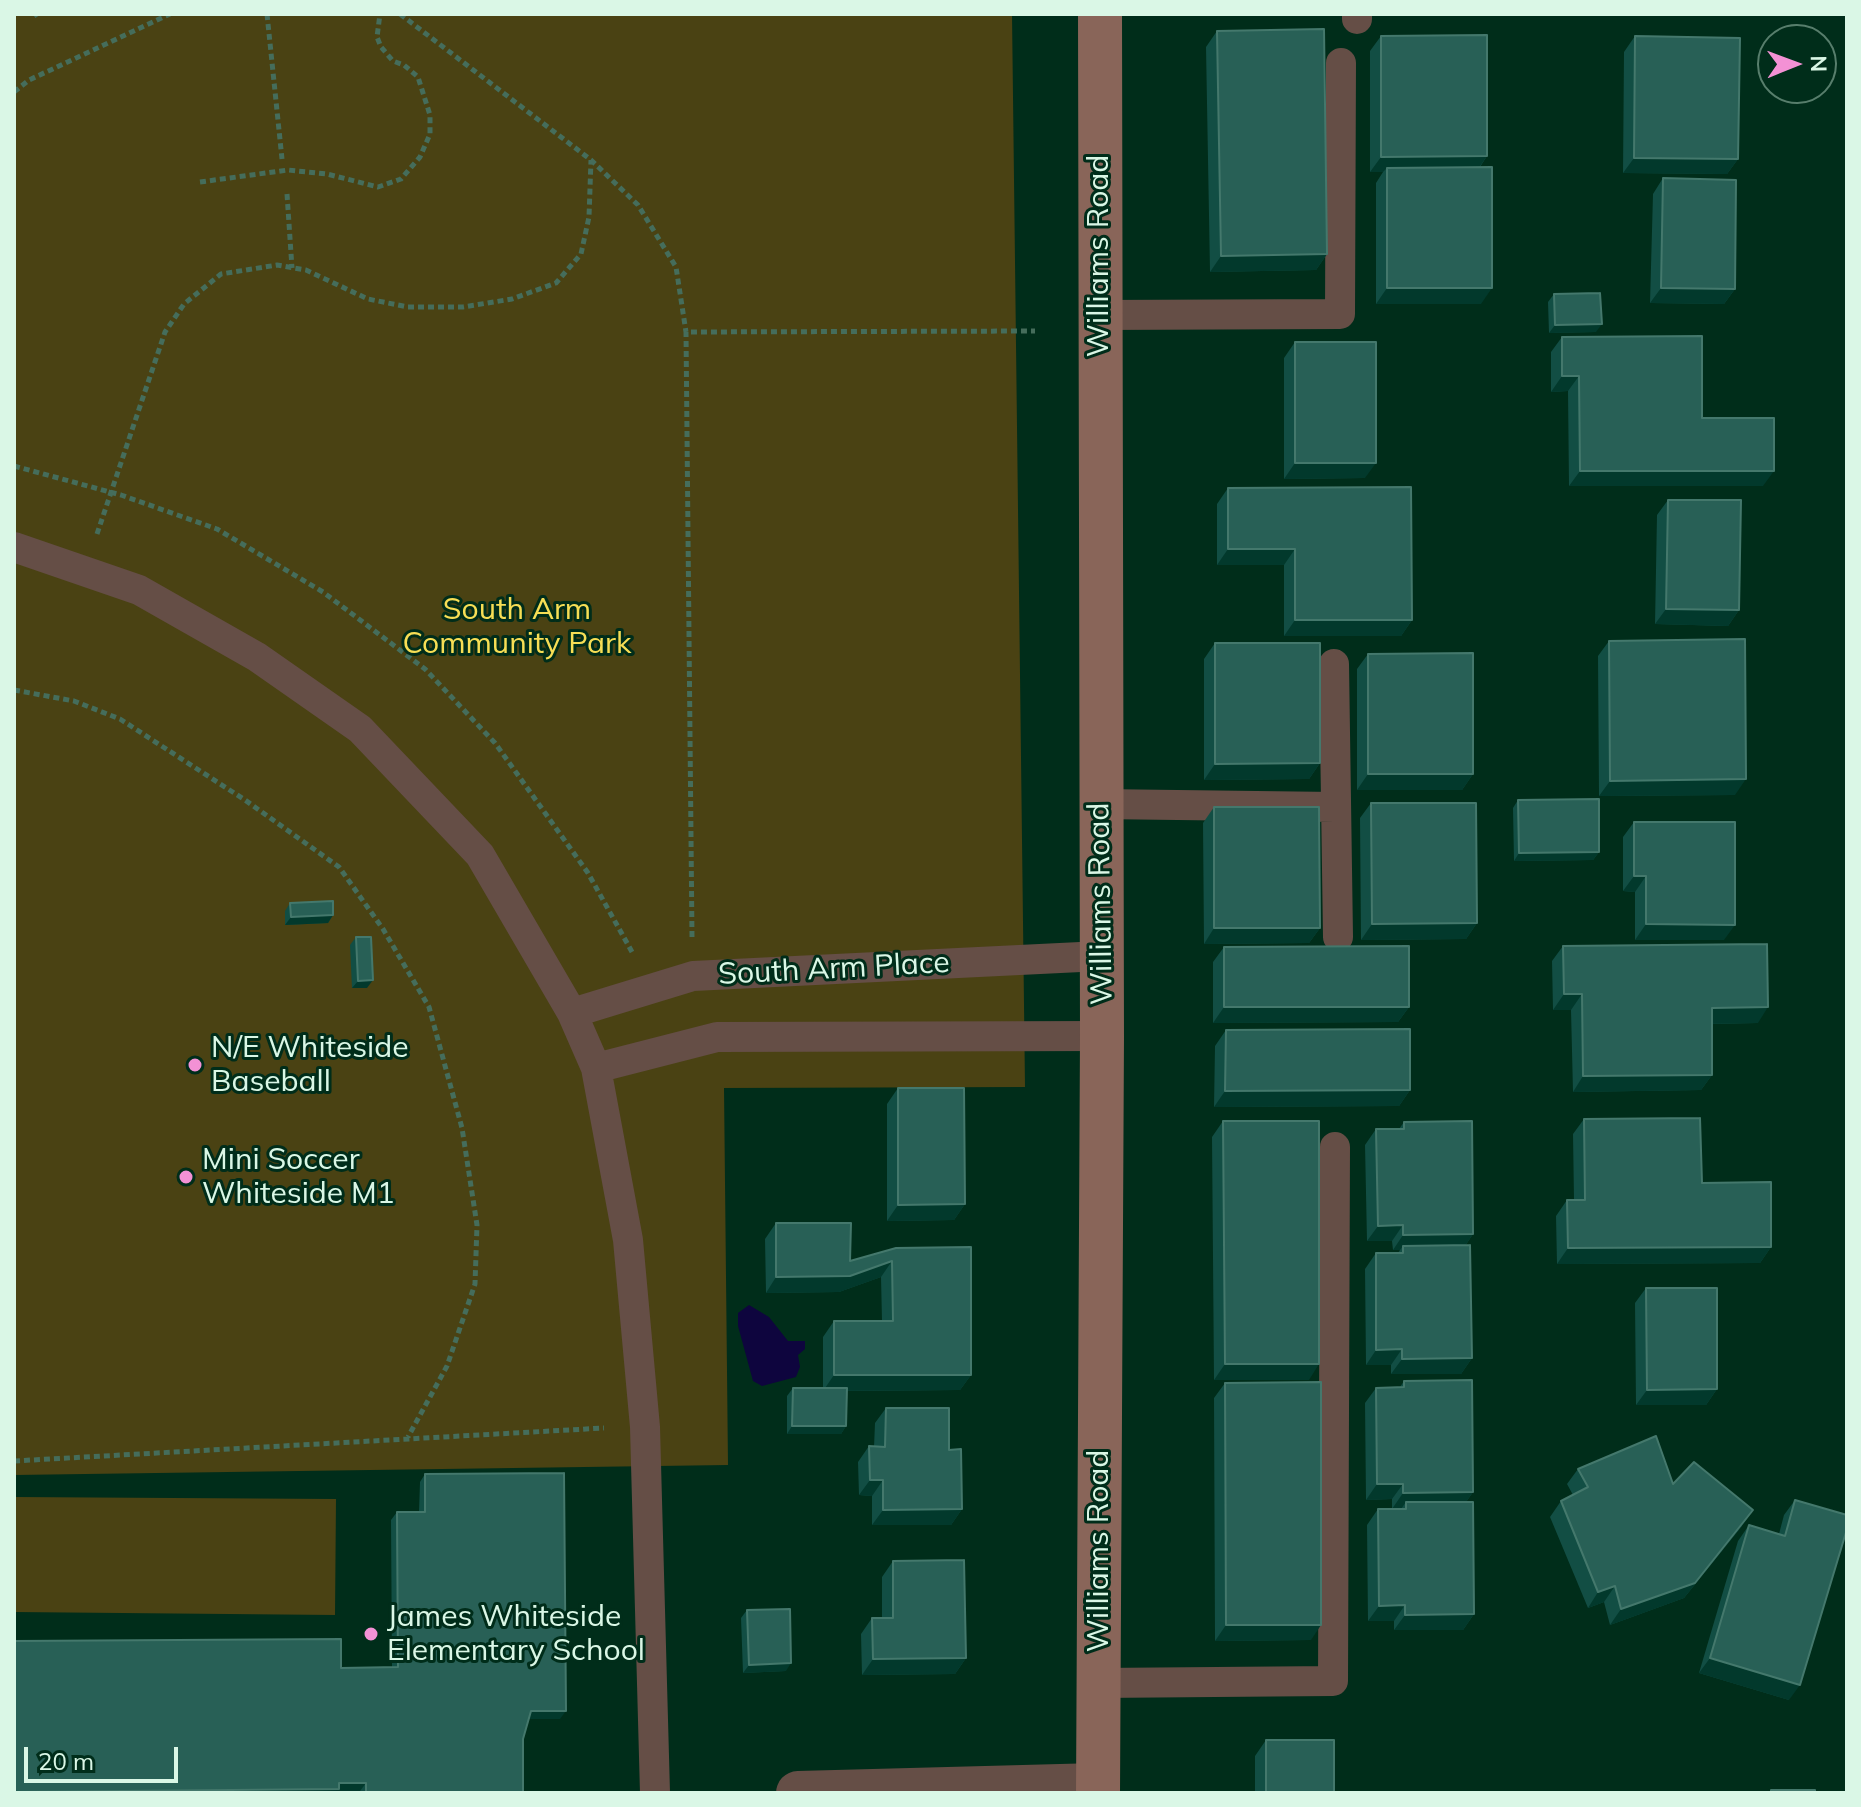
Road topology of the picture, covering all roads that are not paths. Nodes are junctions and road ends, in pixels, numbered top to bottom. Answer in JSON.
{"nodes":[{"id":1,"x":1100,"y":14,"type":"edge"},
{"id":2,"x":1341,"y":63,"type":"dead end"},
{"id":3,"x":1099,"y":315,"type":"junction"},
{"id":4,"x":14,"y":547,"type":"edge"},
{"id":5,"x":1334,"y":664,"type":"dead end"},
{"id":6,"x":1099,"y":804,"type":"junction"},
{"id":7,"x":1335,"y":807,"type":"junction"},
{"id":8,"x":1338,"y":937,"type":"dead end"},
{"id":9,"x":1101,"y":956,"type":"junction"},
{"id":10,"x":572,"y":1013,"type":"junction"},
{"id":11,"x":1102,"y":1036,"type":"junction"},
{"id":12,"x":596,"y":1068,"type":"junction"},
{"id":13,"x":1335,"y":1147,"type":"dead end"},
{"id":14,"x":1098,"y":1683,"type":"junction"},
{"id":15,"x":1098,"y":1789,"type":"edge"},
{"id":16,"x":655,"y":1793,"type":"edge"},
{"id":17,"x":798,"y":1793,"type":"edge"}],
"edges":[{"from":1,"to":3,"type":"street","name":"Williams Road"},
{"from":2,"to":3,"type":"lane"},
{"from":3,"to":6,"type":"street","name":"Williams Road"},
{"from":4,"to":10,"type":"lane"},
{"from":5,"to":7,"type":"lane"},
{"from":6,"to":7,"type":"lane"},
{"from":6,"to":9,"type":"street","name":"Williams Road"},
{"from":7,"to":8,"type":"lane"},
{"from":9,"to":10,"type":"lane","name":"South Arm Place"},
{"from":9,"to":11,"type":"street","name":"Williams Road"},
{"from":10,"to":12,"type":"lane"},
{"from":11,"to":12,"type":"lane","name":"South Arm Place"},
{"from":11,"to":14,"type":"street","name":"Williams Road"},
{"from":12,"to":16,"type":"lane"},
{"from":13,"to":14,"type":"lane"},
{"from":14,"to":15,"type":"street","name":"Williams Road"},
{"from":15,"to":17,"type":"street"}]}
